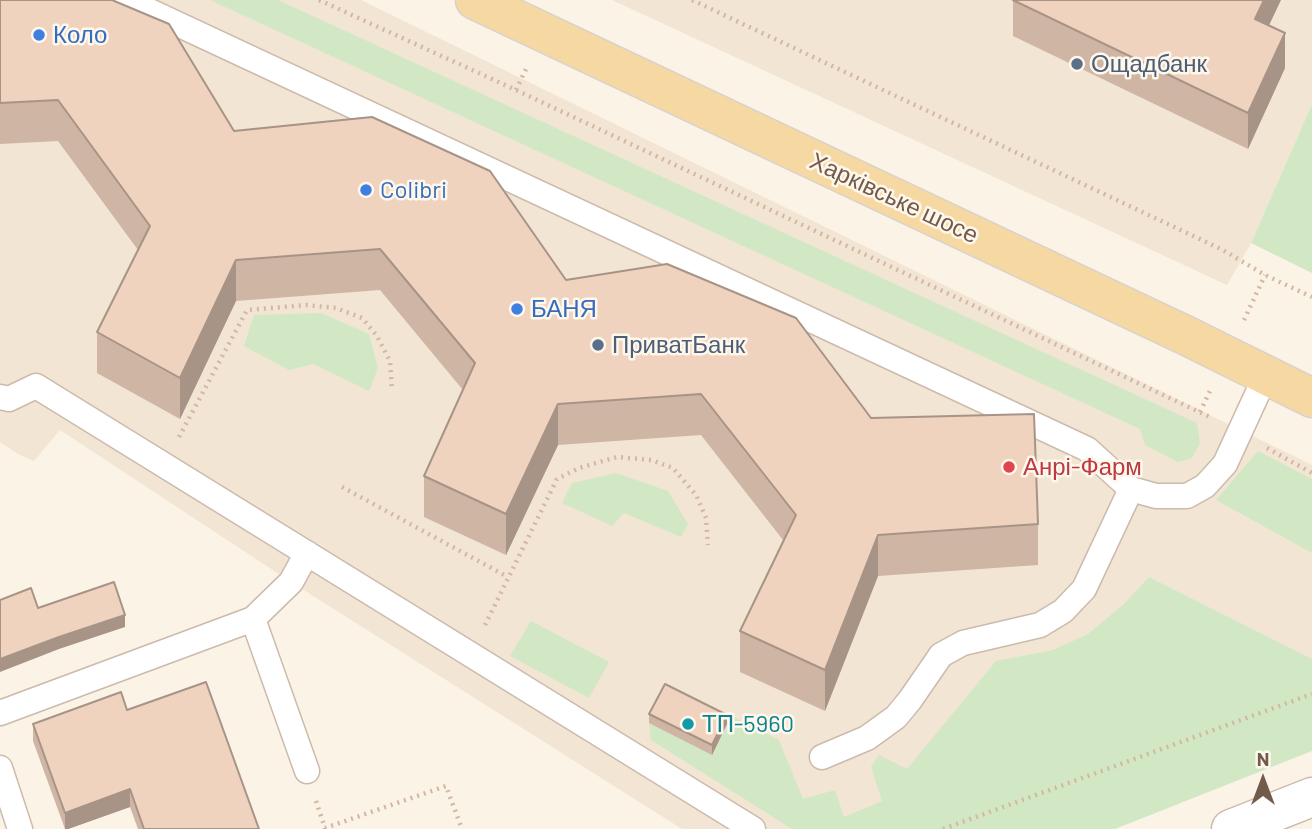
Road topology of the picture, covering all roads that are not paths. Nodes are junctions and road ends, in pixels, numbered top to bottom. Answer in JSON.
{"nodes":[{"id":1,"x":126,"y":0,"type":"edge"},
{"id":2,"x":475,"y":0,"type":"edge"},
{"id":3,"x":1266,"y":375,"type":"junction"},
{"id":4,"x":0,"y":397,"type":"edge"},
{"id":5,"x":1312,"y":398,"type":"edge"},
{"id":6,"x":1131,"y":489,"type":"junction"},
{"id":7,"x":307,"y":553,"type":"junction"},
{"id":8,"x":253,"y":619,"type":"junction"},
{"id":9,"x":0,"y":713,"type":"edge"},
{"id":10,"x":822,"y":757,"type":"dead end"},
{"id":11,"x":0,"y":768,"type":"edge"},
{"id":12,"x":307,"y":771,"type":"road end"},
{"id":13,"x":1312,"y":797,"type":"edge"},
{"id":14,"x":20,"y":829,"type":"edge"},
{"id":15,"x":752,"y":829,"type":"edge"},
{"id":16,"x":1231,"y":829,"type":"edge"}],
"edges":[{"from":1,"to":6,"type":"lane"},
{"from":2,"to":3,"type":"main road","name":"Харківське шосе"},
{"from":3,"to":5,"type":"main road","name":"Харківське шосе"},
{"from":3,"to":6,"type":"lane"},
{"from":4,"to":7,"type":"lane"},
{"from":6,"to":10,"type":"lane"},
{"from":7,"to":8,"type":"lane"},
{"from":7,"to":15,"type":"lane"},
{"from":8,"to":9,"type":"lane"},
{"from":8,"to":12,"type":"lane"},
{"from":11,"to":14,"type":"lane"},
{"from":13,"to":16,"type":"street"}]}
